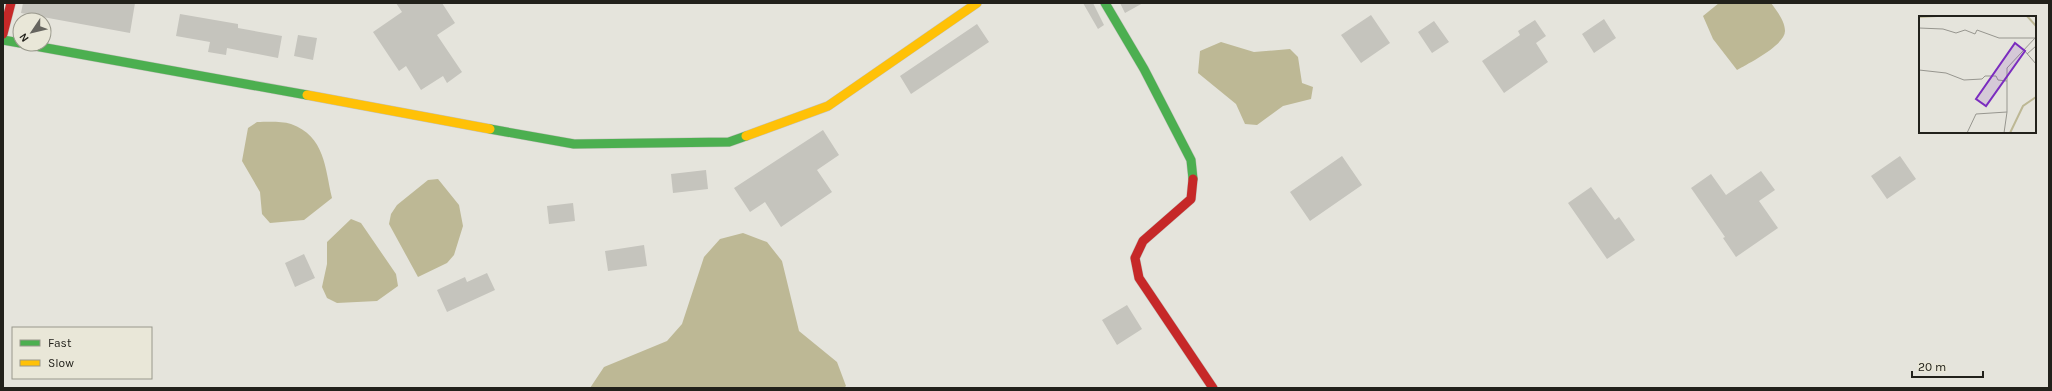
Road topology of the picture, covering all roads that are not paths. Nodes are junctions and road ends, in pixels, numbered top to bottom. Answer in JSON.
{"nodes":[{"id":1,"x":11,"y":3,"type":"edge"},
{"id":2,"x":977,"y":3,"type":"edge"},
{"id":3,"x":1105,"y":3,"type":"edge"},
{"id":4,"x":3,"y":34,"type":"edge"},
{"id":5,"x":52,"y":49,"type":"edge"},
{"id":6,"x":1213,"y":388,"type":"edge"}],
"edges":[{"from":1,"to":4,"type":"main road"},
{"from":2,"to":5,"type":"main road"},
{"from":3,"to":6,"type":"main road"}]}
